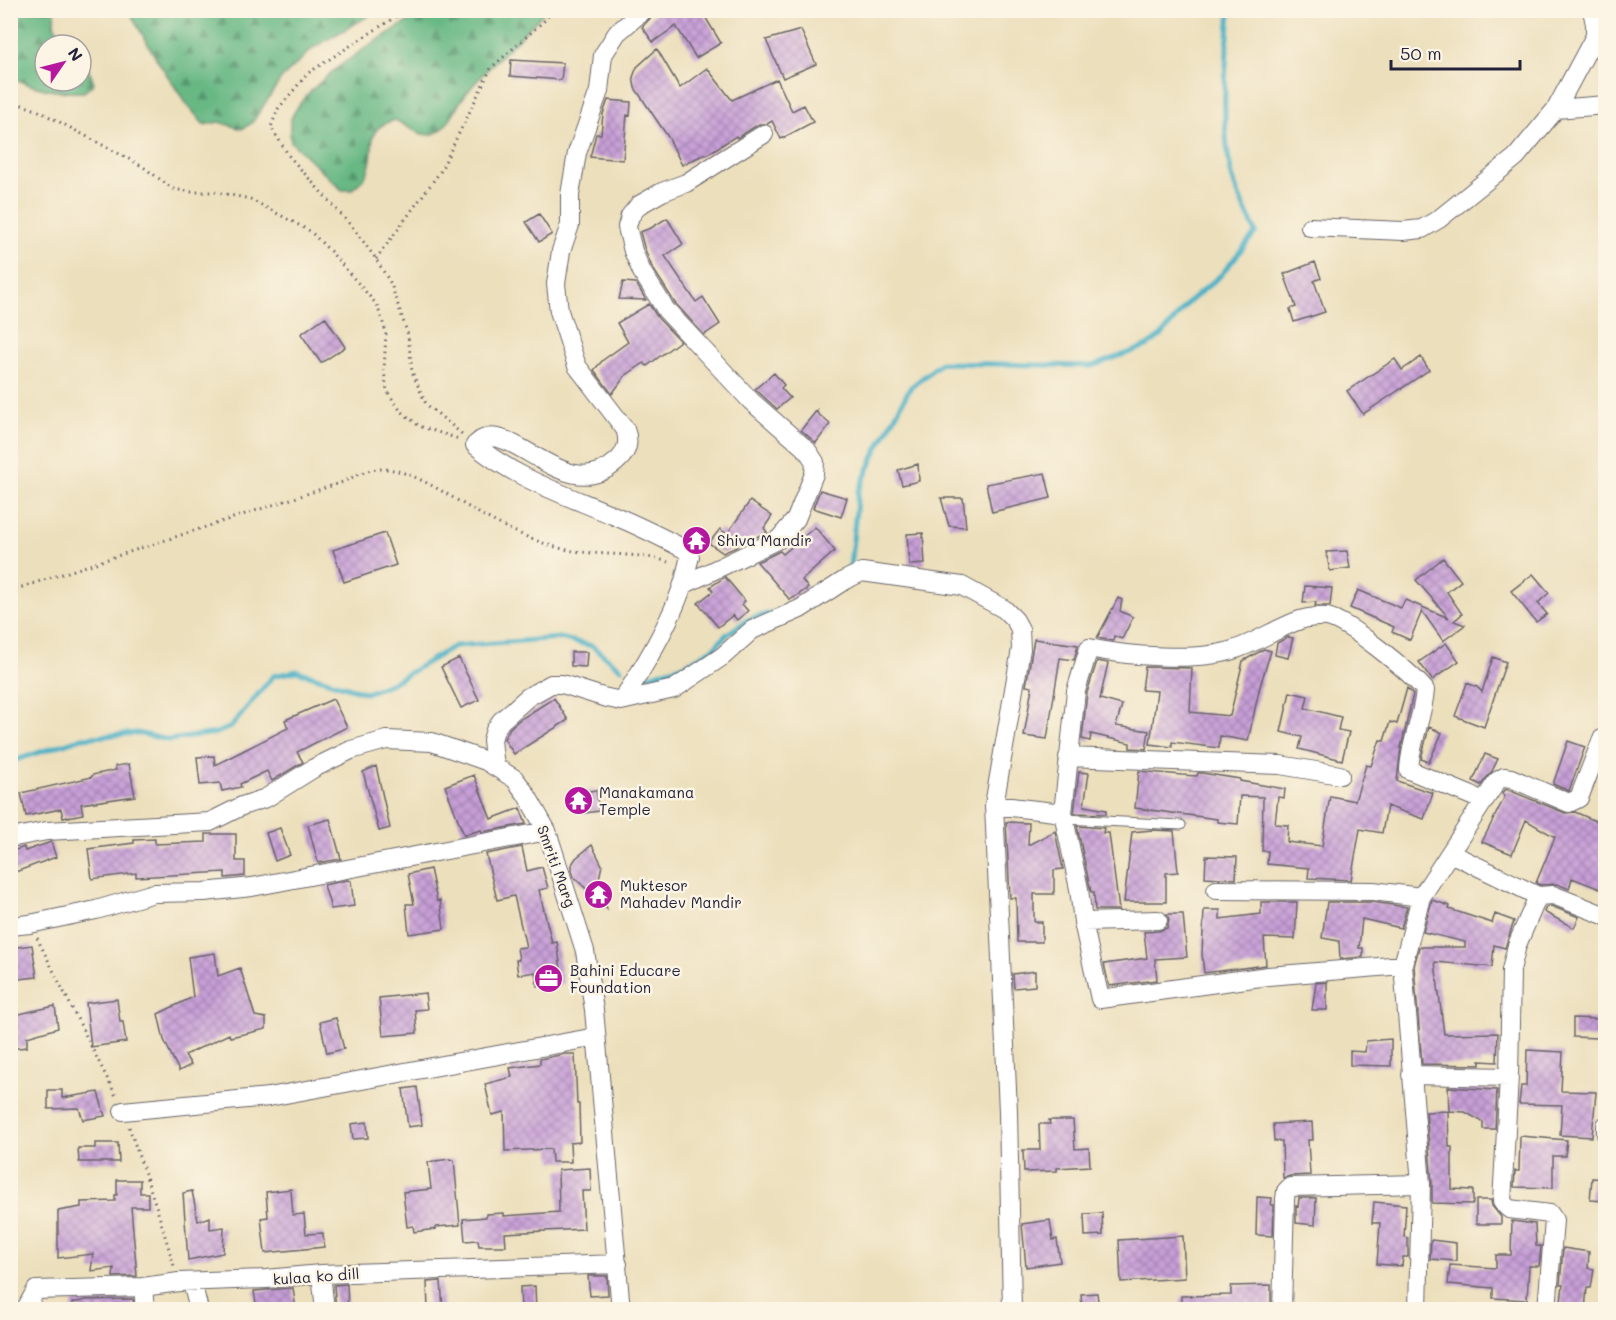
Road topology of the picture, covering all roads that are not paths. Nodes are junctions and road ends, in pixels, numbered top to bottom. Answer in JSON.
{"nodes":[{"id":1,"x":644,"y":10,"type":"edge"},
{"id":2,"x":1592,"y":10,"type":"edge"},
{"id":3,"x":1605,"y":105,"type":"edge"},
{"id":4,"x":1556,"y":109,"type":"junction"},
{"id":5,"x":764,"y":135,"type":"dead end"},
{"id":6,"x":1310,"y":227,"type":"dead end"},
{"id":7,"x":685,"y":577,"type":"junction"},
{"id":8,"x":621,"y":700,"type":"junction"},
{"id":9,"x":1602,"y":739,"type":"dead end"},
{"id":10,"x":1068,"y":758,"type":"junction"},
{"id":11,"x":495,"y":767,"type":"junction"},
{"id":12,"x":1340,"y":775,"type":"dead end"},
{"id":13,"x":1484,"y":801,"type":"junction"},
{"id":14,"x":994,"y":805,"type":"junction"},
{"id":15,"x":1064,"y":816,"type":"junction"},
{"id":16,"x":1181,"y":825,"type":"dead end"},
{"id":17,"x":547,"y":831,"type":"junction"},
{"id":18,"x":10,"y":838,"type":"edge"},
{"id":19,"x":1450,"y":853,"type":"junction"},
{"id":20,"x":1216,"y":890,"type":"dead end"},
{"id":21,"x":1538,"y":896,"type":"junction"},
{"id":22,"x":1421,"y":897,"type":"junction"},
{"id":23,"x":1605,"y":916,"type":"edge"},
{"id":24,"x":1158,"y":920,"type":"dead end"},
{"id":25,"x":1083,"y":922,"type":"junction"},
{"id":26,"x":10,"y":926,"type":"edge"},
{"id":27,"x":1403,"y":965,"type":"junction"},
{"id":28,"x":596,"y":1037,"type":"junction"},
{"id":29,"x":1411,"y":1075,"type":"junction"},
{"id":30,"x":1509,"y":1077,"type":"junction"},
{"id":31,"x":123,"y":1111,"type":"dead end"},
{"id":32,"x":1605,"y":1125,"type":"edge"},
{"id":33,"x":1605,"y":1134,"type":"edge"},
{"id":34,"x":1421,"y":1184,"type":"junction"},
{"id":35,"x":618,"y":1264,"type":"junction"},
{"id":36,"x":321,"y":1274,"type":"junction"},
{"id":37,"x":192,"y":1282,"type":"junction"},
{"id":38,"x":143,"y":1287,"type":"junction"},
{"id":39,"x":24,"y":1310,"type":"edge"},
{"id":40,"x":145,"y":1310,"type":"edge"},
{"id":41,"x":200,"y":1310,"type":"edge"},
{"id":42,"x":325,"y":1310,"type":"edge"},
{"id":43,"x":621,"y":1310,"type":"edge"},
{"id":44,"x":1012,"y":1310,"type":"edge"},
{"id":45,"x":1282,"y":1310,"type":"edge"},
{"id":46,"x":1418,"y":1310,"type":"edge"},
{"id":47,"x":1547,"y":1310,"type":"edge"}],
"edges":[{"from":1,"to":7,"type":"street"},
{"from":2,"to":4,"type":"street"},
{"from":3,"to":4,"type":"street"},
{"from":4,"to":6,"type":"street"},
{"from":5,"to":7,"type":"street"},
{"from":7,"to":8,"type":"street"},
{"from":8,"to":11,"type":"street"},
{"from":8,"to":14,"type":"street"},
{"from":9,"to":13,"type":"street"},
{"from":10,"to":12,"type":"street"},
{"from":10,"to":13,"type":"street"},
{"from":10,"to":15,"type":"street"},
{"from":11,"to":17,"type":"street","name":"Smriti Marg"},
{"from":11,"to":18,"type":"street","name":"Smriti Marg"},
{"from":13,"to":19,"type":"street"},
{"from":14,"to":15,"type":"street"},
{"from":14,"to":44,"type":"street"},
{"from":15,"to":16,"type":"lane"},
{"from":15,"to":25,"type":"street"},
{"from":17,"to":26,"type":"street"},
{"from":17,"to":28,"type":"street","name":"Smriti Marg"},
{"from":19,"to":21,"type":"street"},
{"from":19,"to":22,"type":"street"},
{"from":20,"to":22,"type":"street"},
{"from":21,"to":23,"type":"street"},
{"from":21,"to":30,"type":"street"},
{"from":22,"to":27,"type":"street"},
{"from":24,"to":25,"type":"street"},
{"from":25,"to":27,"type":"street"},
{"from":27,"to":29,"type":"street"},
{"from":28,"to":31,"type":"street"},
{"from":28,"to":35,"type":"street","name":"Smriti Marg"},
{"from":29,"to":30,"type":"street"},
{"from":29,"to":34,"type":"street"},
{"from":30,"to":47,"type":"street"},
{"from":32,"to":33,"type":"street"},
{"from":34,"to":45,"type":"street"},
{"from":34,"to":46,"type":"street"},
{"from":35,"to":36,"type":"street","name":"kulaa ko dill"},
{"from":35,"to":43,"type":"street","name":"Smriti Marg"},
{"from":36,"to":37,"type":"street","name":"kulaa ko dill"},
{"from":36,"to":42,"type":"street"},
{"from":37,"to":38,"type":"street","name":"kulaa ko dill"},
{"from":37,"to":41,"type":"street"},
{"from":38,"to":39,"type":"street","name":"kulaa ko dill"},
{"from":38,"to":40,"type":"street"}]}
